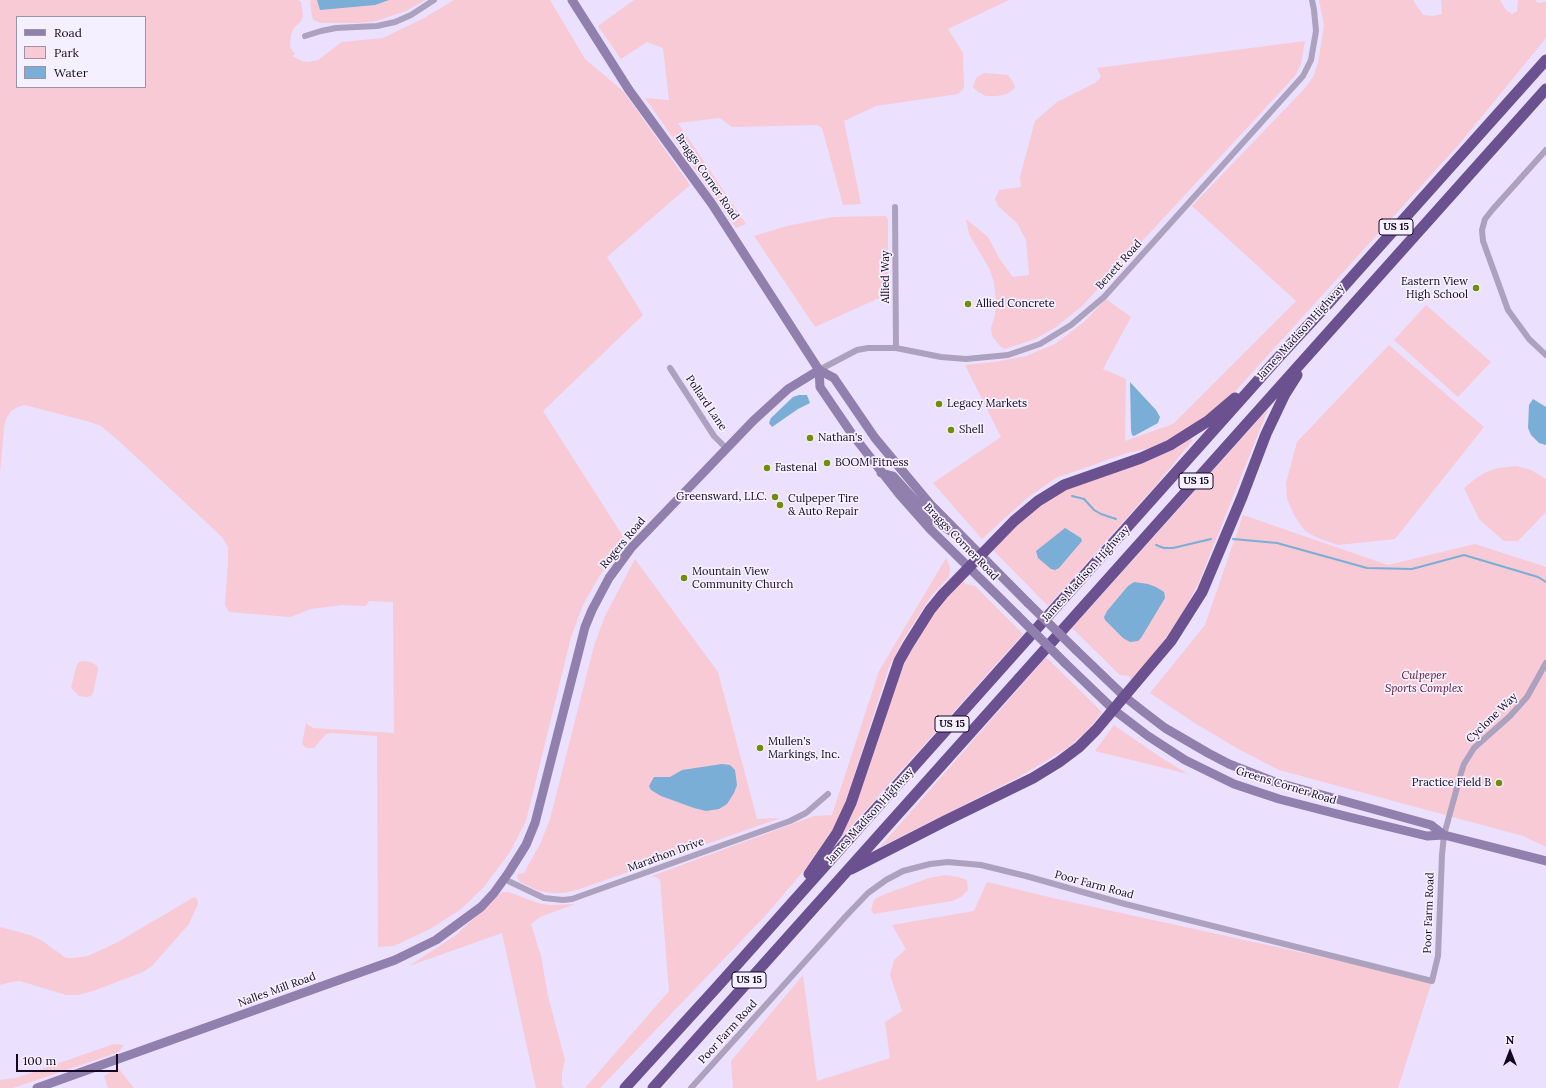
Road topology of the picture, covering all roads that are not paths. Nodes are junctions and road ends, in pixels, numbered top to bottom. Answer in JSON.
{"nodes":[{"id":1,"x":434,"y":0,"type":"edge"},
{"id":2,"x":572,"y":0,"type":"edge"},
{"id":3,"x":1312,"y":0,"type":"edge"},
{"id":4,"x":305,"y":36,"type":"dead end"},
{"id":5,"x":1546,"y":60,"type":"edge"},
{"id":6,"x":1546,"y":89,"type":"edge"},
{"id":7,"x":1546,"y":150,"type":"edge"},
{"id":8,"x":895,"y":207,"type":"dead end"},
{"id":9,"x":896,"y":348,"type":"junction"},
{"id":10,"x":1314,"y":348,"type":"junction"},
{"id":11,"x":1546,"y":355,"type":"edge"},
{"id":12,"x":1278,"y":358,"type":"junction"},
{"id":13,"x":670,"y":368,"type":"dead end"},
{"id":14,"x":819,"y":370,"type":"junction"},
{"id":15,"x":726,"y":448,"type":"junction"},
{"id":16,"x":881,"y":473,"type":"junction"},
{"id":17,"x":964,"y":540,"type":"junction"},
{"id":18,"x":980,"y":555,"type":"junction"},
{"id":19,"x":968,"y":567,"type":"junction"},
{"id":20,"x":1546,"y":663,"type":"edge"},
{"id":21,"x":1125,"y":697,"type":"junction"},
{"id":22,"x":1114,"y":710,"type":"junction"},
{"id":23,"x":828,"y":794,"type":"dead end"},
{"id":24,"x":1444,"y":835,"type":"junction"},
{"id":25,"x":1546,"y":861,"type":"edge"},
{"id":26,"x":846,"y":872,"type":"junction"},
{"id":27,"x":504,"y":879,"type":"junction"},
{"id":28,"x":780,"y":917,"type":"junction"},
{"id":29,"x":37,"y":1088,"type":"edge"},
{"id":30,"x":625,"y":1088,"type":"edge"},
{"id":31,"x":653,"y":1088,"type":"edge"},
{"id":32,"x":691,"y":1088,"type":"edge"}],
"edges":[{"from":1,"to":4,"type":"street"},
{"from":2,"to":14,"type":"street","name":"Braggs Corner Road"},
{"from":3,"to":9,"type":"street","name":"Benett Road"},
{"from":5,"to":12,"type":"highway","name":"James Madison Highway","number":"US 15"},
{"from":6,"to":10,"type":"highway","name":"James Madison Highway","number":"US 15"},
{"from":7,"to":11,"type":"street"},
{"from":8,"to":9,"type":"street","name":"Allied Way"},
{"from":9,"to":14,"type":"street","name":"Benett Road"},
{"from":10,"to":21,"type":"highway"},
{"from":10,"to":26,"type":"highway","name":"James Madison Highway","number":"US 15"},
{"from":12,"to":18,"type":"highway"},
{"from":12,"to":28,"type":"highway","name":"James Madison Highway","number":"US 15"},
{"from":13,"to":15,"type":"street","name":"Pollard Lane"},
{"from":14,"to":15,"type":"street","name":"Rogers Road"},
{"from":14,"to":16,"type":"street","name":"Braggs Corner Road"},
{"from":14,"to":17,"type":"street","name":"Braggs Corner Road"},
{"from":15,"to":27,"type":"street","name":"Rogers Road"},
{"from":16,"to":17,"type":"street"},
{"from":16,"to":19,"type":"street","name":"Braggs Corner Road"},
{"from":17,"to":18,"type":"street","name":"Braggs Corner Road"},
{"from":18,"to":19,"type":"highway"},
{"from":18,"to":21,"type":"street","name":"Braggs Corner Road","bridge":true},
{"from":19,"to":22,"type":"street","name":"Braggs Corner Road","bridge":true},
{"from":19,"to":28,"type":"highway"},
{"from":20,"to":24,"type":"street","name":"Cyclone Way"},
{"from":21,"to":22,"type":"highway"},
{"from":21,"to":24,"type":"street","name":"Greens Corner Road"},
{"from":22,"to":24,"type":"street","name":"Greens Corner Road"},
{"from":22,"to":26,"type":"highway"},
{"from":23,"to":27,"type":"street","name":"Marathon Drive"},
{"from":24,"to":25,"type":"street","name":"Greens Corner Road"},
{"from":24,"to":32,"type":"street","name":"Poor Farm Road"},
{"from":26,"to":31,"type":"highway","name":"James Madison Highway","number":"US 15"},
{"from":27,"to":29,"type":"street","name":"Nalles Mill Road"},
{"from":28,"to":30,"type":"highway","name":"James Madison Highway","number":"US 15"}]}
